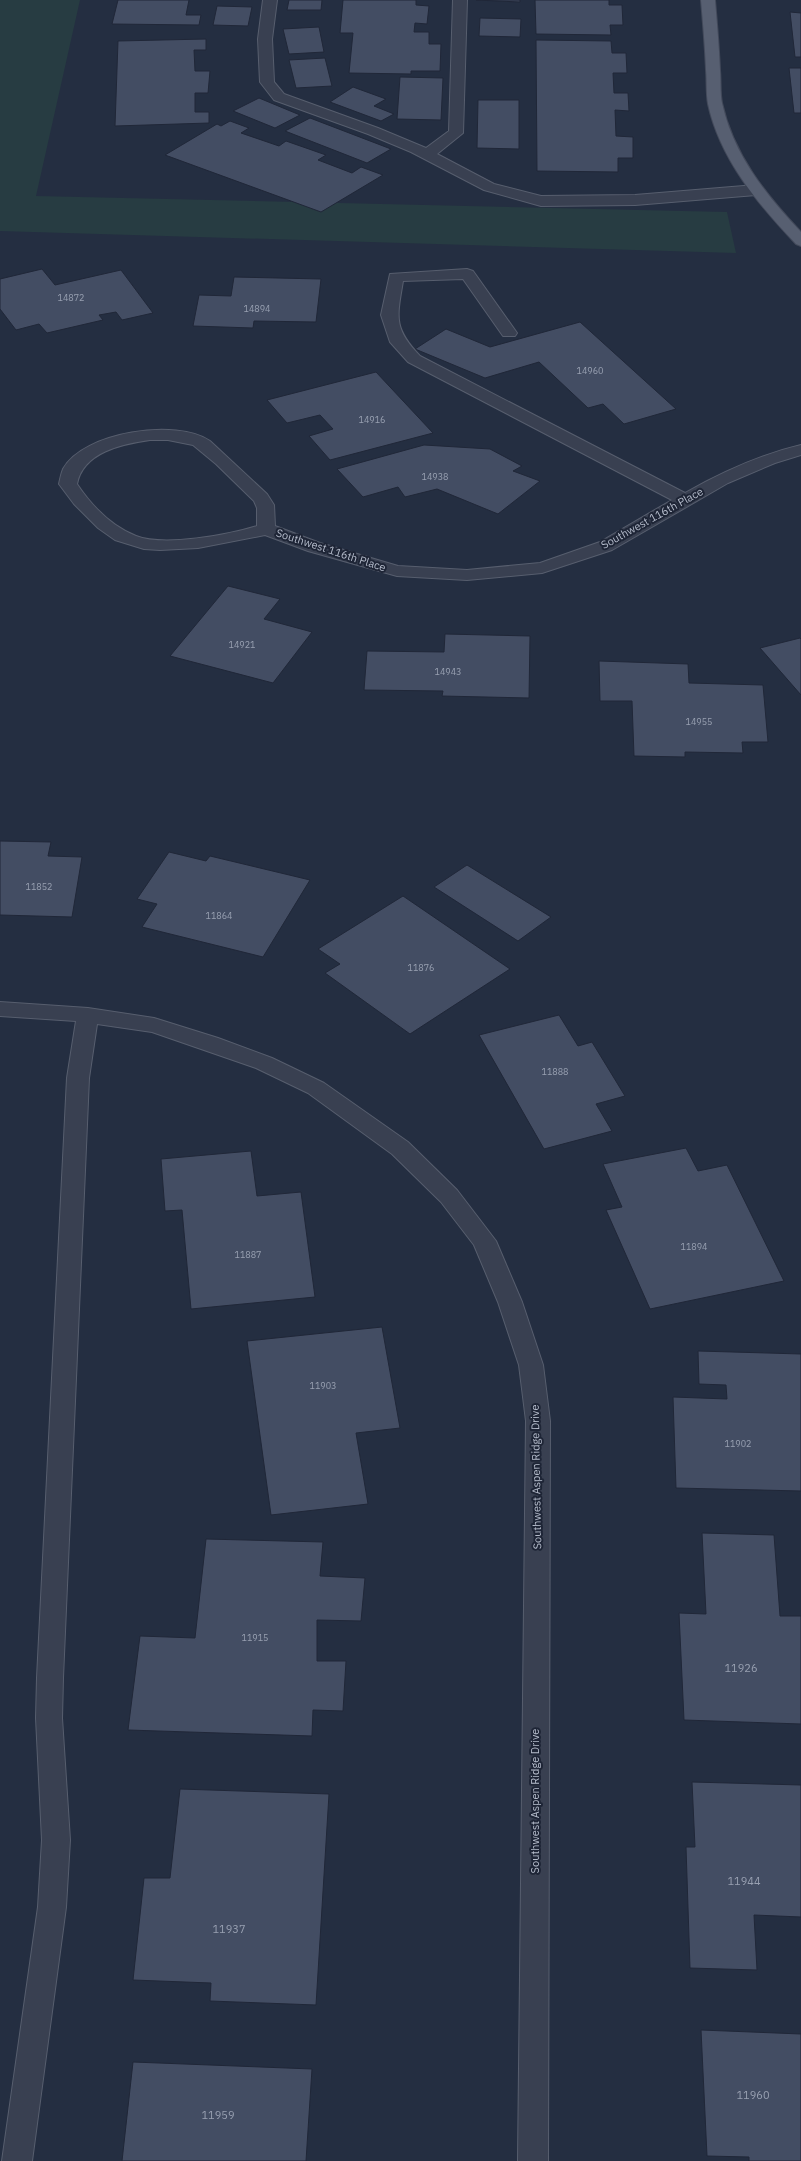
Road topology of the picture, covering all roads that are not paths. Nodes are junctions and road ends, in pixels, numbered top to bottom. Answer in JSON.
{"nodes":[{"id":1,"x":270,"y":0,"type":"edge"},
{"id":2,"x":460,"y":0,"type":"edge"},
{"id":3,"x":708,"y":0,"type":"edge"},
{"id":4,"x":427,"y":155,"type":"junction"},
{"id":5,"x":756,"y":190,"type":"junction"},
{"id":6,"x":801,"y":241,"type":"edge"},
{"id":7,"x":509,"y":333,"type":"dead end"},
{"id":8,"x":801,"y":450,"type":"edge"},
{"id":9,"x":685,"y":500,"type":"junction"},
{"id":10,"x":266,"y":529,"type":"junction"},
{"id":11,"x":0,"y":1009,"type":"edge"},
{"id":12,"x":88,"y":1015,"type":"junction"},
{"id":13,"x":17,"y":2161,"type":"edge"},
{"id":14,"x":533,"y":2161,"type":"edge"}],
"edges":[{"from":1,"to":4,"type":"street"},
{"from":2,"to":4,"type":"street"},
{"from":3,"to":5,"type":"main road"},
{"from":4,"to":5,"type":"street"},
{"from":5,"to":6,"type":"main road"},
{"from":7,"to":9,"type":"street"},
{"from":8,"to":9,"type":"street","name":"Southwest 116th Place"},
{"from":9,"to":10,"type":"street","name":"Southwest 116th Place"},
{"from":10,"to":10,"type":"street","name":"Southwest 116th Place"},
{"from":11,"to":12,"type":"street","name":"Southwest Aspen Ridge Drive"},
{"from":12,"to":13,"type":"street"},
{"from":12,"to":14,"type":"street","name":"Southwest Aspen Ridge Drive"}]}
